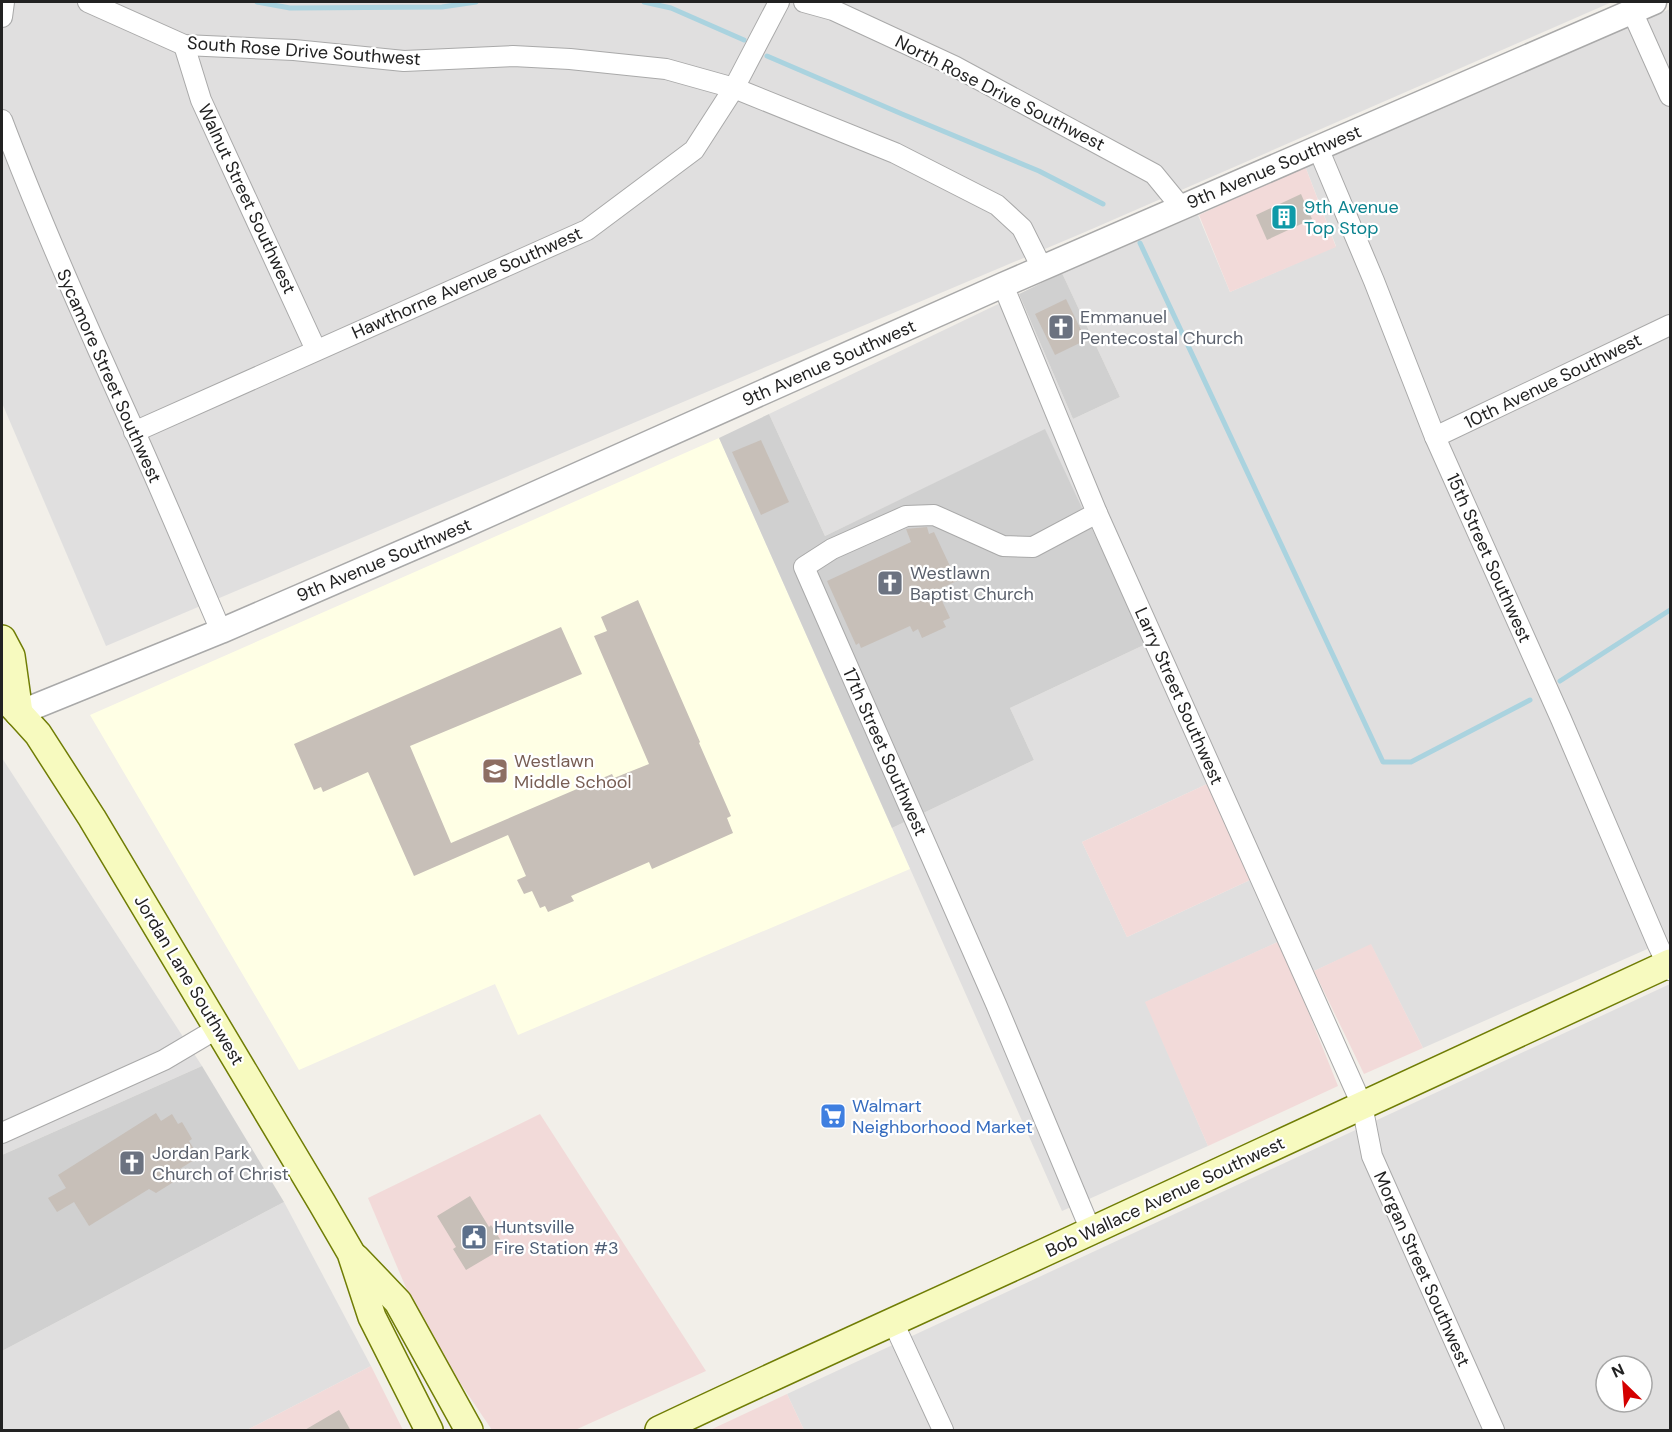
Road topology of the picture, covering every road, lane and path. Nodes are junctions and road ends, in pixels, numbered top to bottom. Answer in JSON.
{"nodes":[{"id":1,"x":4,"y":2,"type":"edge"},
{"id":2,"x":88,"y":2,"type":"edge"},
{"id":3,"x":779,"y":2,"type":"edge"},
{"id":4,"x":804,"y":2,"type":"edge"},
{"id":5,"x":1638,"y":5,"type":"edge"},
{"id":6,"x":2,"y":17,"type":"edge"},
{"id":7,"x":184,"y":45,"type":"junction"},
{"id":8,"x":734,"y":88,"type":"junction"},
{"id":9,"x":1671,"y":96,"type":"edge"},
{"id":10,"x":2,"y":120,"type":"edge"},
{"id":11,"x":1318,"y":148,"type":"junction"},
{"id":12,"x":1181,"y":207,"type":"junction"},
{"id":13,"x":1042,"y":268,"type":"junction"},
{"id":14,"x":1004,"y":285,"type":"junction"},
{"id":15,"x":1671,"y":325,"type":"edge"},
{"id":16,"x":316,"y":350,"type":"junction"},
{"id":17,"x":135,"y":432,"type":"junction"},
{"id":18,"x":1436,"y":437,"type":"junction"},
{"id":19,"x":1097,"y":513,"type":"junction"},
{"id":20,"x":221,"y":631,"type":"junction"},
{"id":21,"x":2,"y":639,"type":"edge"},
{"id":22,"x":8,"y":709,"type":"edge"},
{"id":23,"x":1669,"y":966,"type":"edge"},
{"id":24,"x":218,"y":1028,"type":"junction"},
{"id":25,"x":1362,"y":1105,"type":"junction"},
{"id":26,"x":2,"y":1133,"type":"edge"},
{"id":27,"x":1091,"y":1232,"type":"junction"},
{"id":28,"x":351,"y":1253,"type":"junction"},
{"id":29,"x":893,"y":1322,"type":"junction"},
{"id":30,"x":429,"y":1431,"type":"edge"},
{"id":31,"x":469,"y":1431,"type":"edge"},
{"id":32,"x":659,"y":1431,"type":"edge"},
{"id":33,"x":943,"y":1431,"type":"edge"},
{"id":34,"x":1494,"y":1431,"type":"edge"}],
"edges":[{"from":1,"to":6,"type":"street"},
{"from":2,"to":7,"type":"street","name":"South Rose Drive Southwest"},
{"from":3,"to":8,"type":"street","name":"Hawthorne Avenue Southwest"},
{"from":4,"to":12,"type":"street","name":"North Rose Drive Southwest"},
{"from":5,"to":9,"type":"street"},
{"from":5,"to":11,"type":"street","name":"9th Avenue Southwest"},
{"from":7,"to":8,"type":"street","name":"South Rose Drive Southwest"},
{"from":7,"to":16,"type":"street","name":"Walnut Street Southwest"},
{"from":8,"to":13,"type":"street","name":"South Rose Drive Southwest"},
{"from":8,"to":16,"type":"street","name":"Hawthorne Avenue Southwest"},
{"from":10,"to":17,"type":"street","name":"Sycamore Street Southwest"},
{"from":11,"to":12,"type":"street","name":"9th Avenue Southwest"},
{"from":11,"to":18,"type":"street","name":"15th Street Southwest"},
{"from":12,"to":13,"type":"street","name":"9th Avenue Southwest"},
{"from":13,"to":14,"type":"street","name":"9th Avenue Southwest"},
{"from":14,"to":19,"type":"street","name":"Larry Street Southwest"},
{"from":14,"to":20,"type":"street","name":"9th Avenue Southwest"},
{"from":15,"to":18,"type":"street","name":"10th Avenue Southwest"},
{"from":16,"to":17,"type":"street","name":"Hawthorne Avenue Southwest"},
{"from":17,"to":20,"type":"street","name":"Sycamore Street Southwest"},
{"from":18,"to":23,"type":"street","name":"15th Street Southwest"},
{"from":19,"to":25,"type":"street","name":"Larry Street Southwest"},
{"from":19,"to":27,"type":"street","name":"17th Street Southwest"},
{"from":20,"to":22,"type":"street","name":"9th Avenue Southwest"},
{"from":21,"to":22,"type":"main road","name":"Jordan Lane Southwest"},
{"from":22,"to":24,"type":"main road","name":"Jordan Lane Southwest"},
{"from":23,"to":25,"type":"main road","name":"Bob Wallace Avenue Southwest"},
{"from":24,"to":26,"type":"street"},
{"from":24,"to":28,"type":"main road","name":"Jordan Lane Southwest"},
{"from":25,"to":27,"type":"main road","name":"Bob Wallace Avenue Southwest"},
{"from":25,"to":34,"type":"street","name":"Morgan Street Southwest"},
{"from":27,"to":29,"type":"main road","name":"Bob Wallace Avenue Southwest"},
{"from":28,"to":30,"type":"main road","name":"Jordan Lane Southwest"},
{"from":28,"to":31,"type":"main road","name":"Jordan Lane Southwest"},
{"from":29,"to":32,"type":"main road","name":"Bob Wallace Avenue Southwest"},
{"from":29,"to":33,"type":"street"}]}
